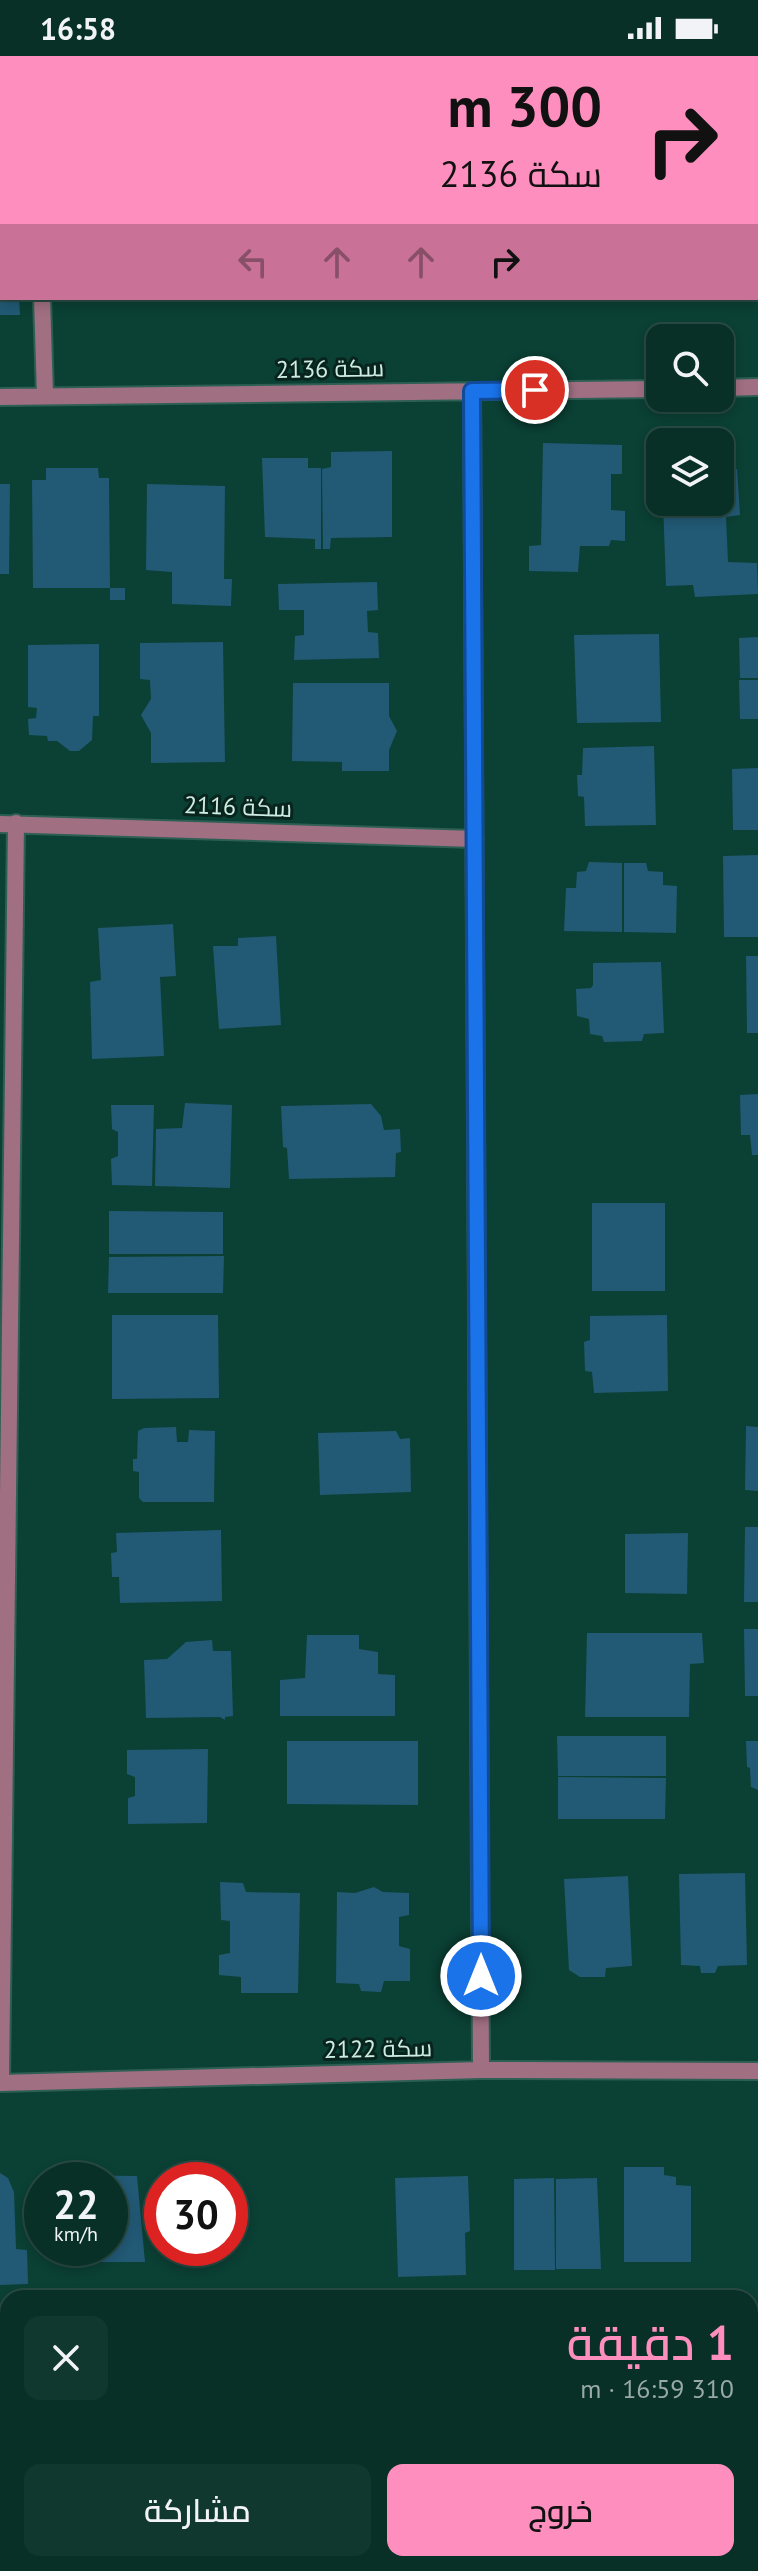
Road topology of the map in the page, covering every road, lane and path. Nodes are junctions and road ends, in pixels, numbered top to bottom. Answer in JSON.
{"nodes":[{"id":1,"x":42,"y":300,"type":"edge"},
{"id":2,"x":758,"y":387,"type":"edge"},
{"id":3,"x":734,"y":388,"type":"edge"},
{"id":4,"x":646,"y":389,"type":"edge"},
{"id":5,"x":472,"y":391,"type":"junction"},
{"id":6,"x":45,"y":396,"type":"junction"},
{"id":7,"x":0,"y":397,"type":"edge"},
{"id":8,"x":8,"y":823,"type":"edge"},
{"id":9,"x":475,"y":839,"type":"junction"},
{"id":10,"x":5,"y":1302,"type":"edge"},
{"id":11,"x":481,"y":2070,"type":"junction"},
{"id":12,"x":758,"y":2071,"type":"edge"},
{"id":13,"x":1,"y":2082,"type":"edge"}],
"edges":[{"from":1,"to":6,"type":"street"},
{"from":2,"to":3,"type":"street"},
{"from":4,"to":5,"type":"street","name":"سكة 2136"},
{"from":5,"to":6,"type":"street","name":"سكة 2136"},
{"from":5,"to":9,"type":"street"},
{"from":6,"to":7,"type":"street","name":"سكة 2136"},
{"from":8,"to":9,"type":"street","name":"سكة 2116"},
{"from":8,"to":10,"type":"street"},
{"from":9,"to":11,"type":"street"},
{"from":10,"to":13,"type":"street"},
{"from":11,"to":12,"type":"street","name":"سكة 2122"},
{"from":11,"to":13,"type":"street","name":"سكة 2122"}]}
